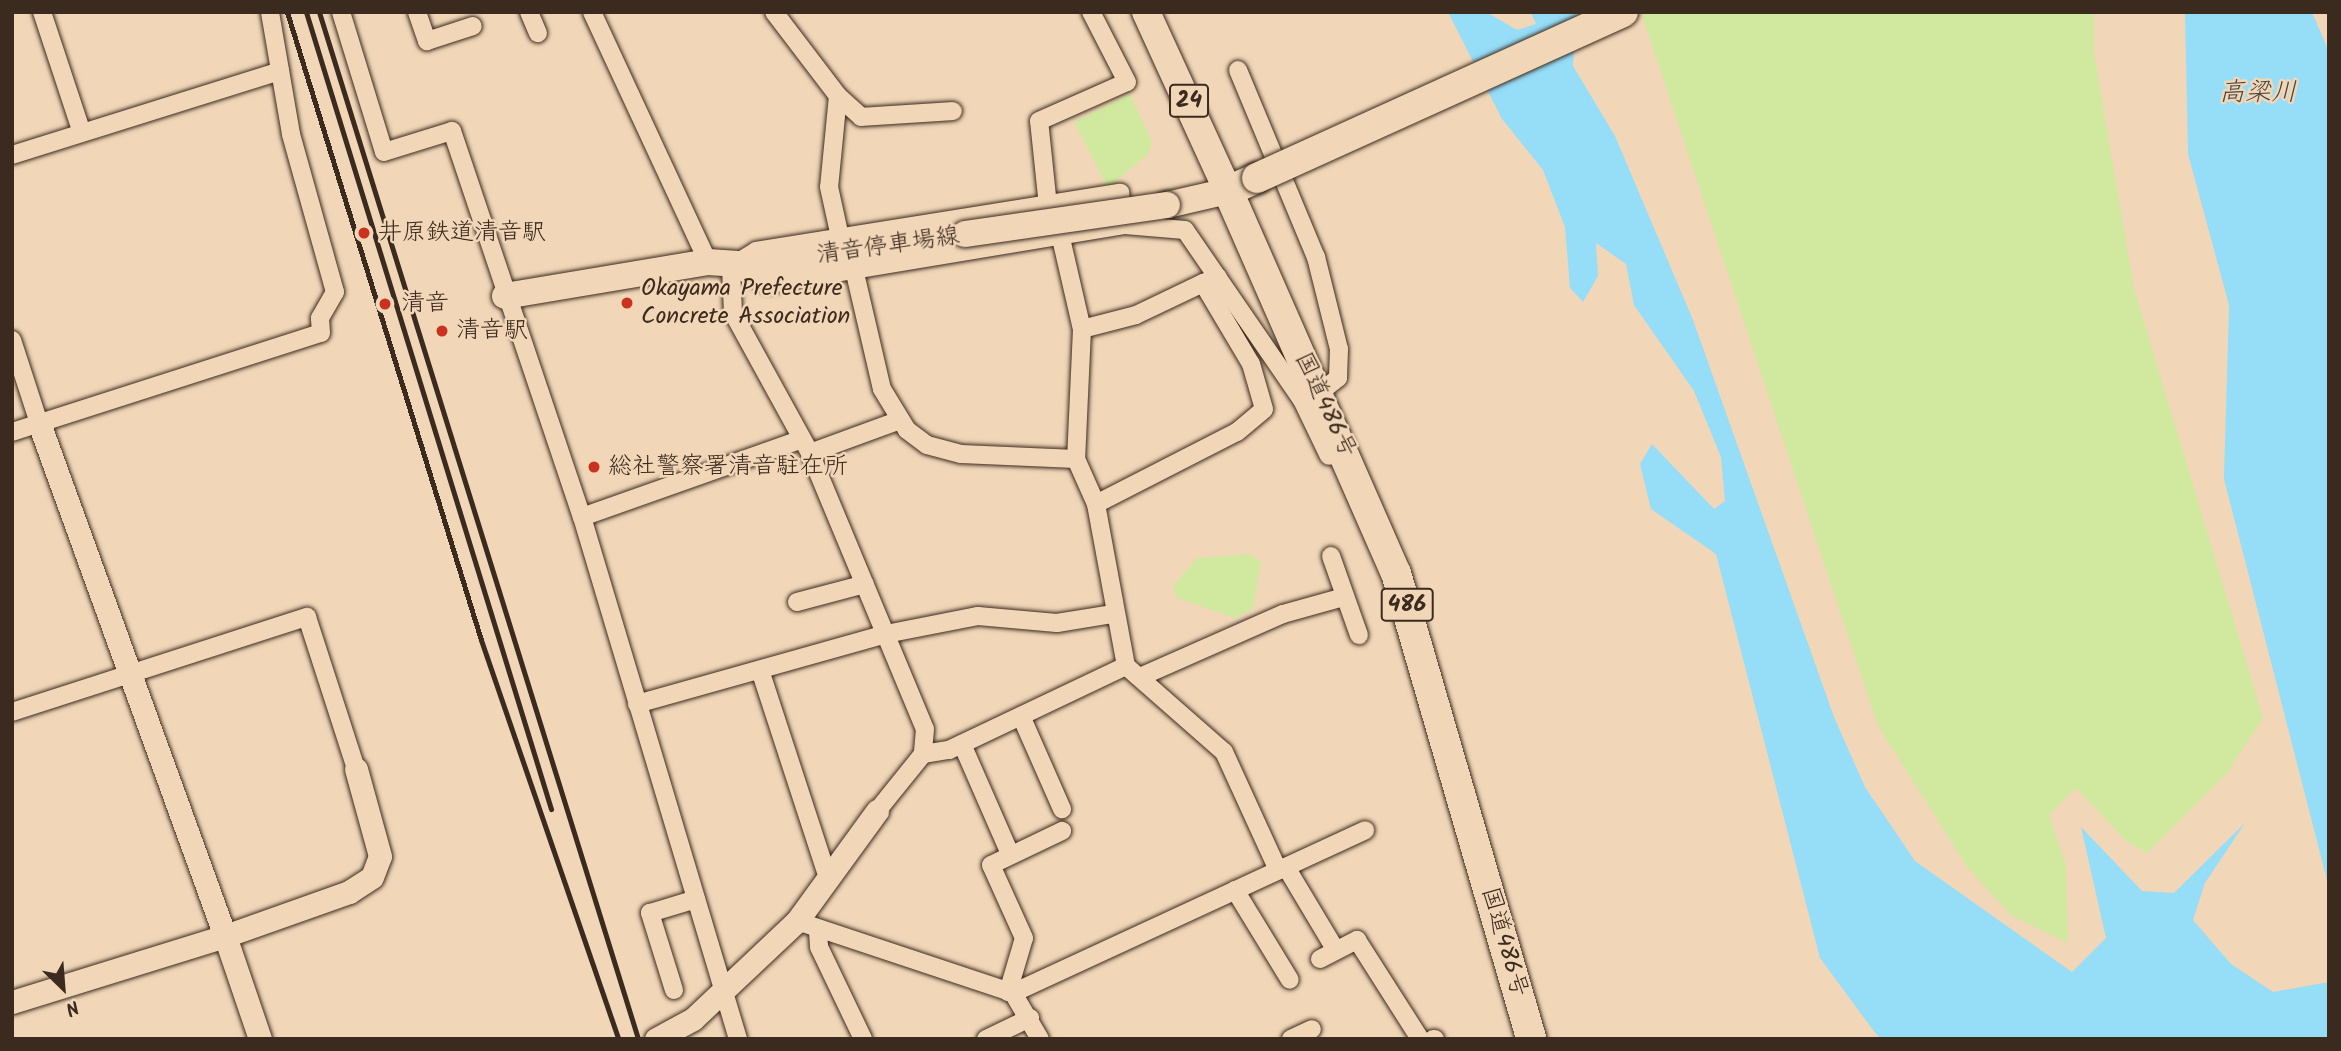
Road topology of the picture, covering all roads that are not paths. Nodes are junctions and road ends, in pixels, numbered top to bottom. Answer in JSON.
{"nodes":[{"id":1,"x":42,"y":12,"type":"edge"},
{"id":2,"x":270,"y":12,"type":"edge"},
{"id":3,"x":341,"y":12,"type":"edge"},
{"id":4,"x":417,"y":12,"type":"edge"},
{"id":5,"x":529,"y":12,"type":"edge"},
{"id":6,"x":592,"y":12,"type":"edge"},
{"id":7,"x":774,"y":12,"type":"edge"},
{"id":8,"x":1091,"y":12,"type":"edge"},
{"id":9,"x":1146,"y":12,"type":"edge"},
{"id":10,"x":1623,"y":12,"type":"edge"},
{"id":11,"x":473,"y":26,"type":"dead end"},
{"id":12,"x":538,"y":33,"type":"dead end"},
{"id":13,"x":1238,"y":70,"type":"dead end"},
{"id":14,"x":281,"y":71,"type":"junction"},
{"id":15,"x":838,"y":96,"type":"junction"},
{"id":16,"x":954,"y":111,"type":"dead end"},
{"id":17,"x":82,"y":133,"type":"junction"},
{"id":18,"x":12,"y":155,"type":"edge"},
{"id":19,"x":1228,"y":191,"type":"junction"},
{"id":20,"x":1048,"y":206,"type":"junction"},
{"id":21,"x":1125,"y":225,"type":"junction"},
{"id":22,"x":1060,"y":234,"type":"junction"},
{"id":23,"x":840,"y":237,"type":"junction"},
{"id":24,"x":720,"y":264,"type":"junction"},
{"id":25,"x":854,"y":269,"type":"junction"},
{"id":26,"x":1211,"y":280,"type":"junction"},
{"id":27,"x":505,"y":296,"type":"junction"},
{"id":28,"x":1082,"y":329,"type":"junction"},
{"id":29,"x":12,"y":340,"type":"edge"},
{"id":30,"x":1320,"y":392,"type":"junction"},
{"id":31,"x":900,"y":420,"type":"junction"},
{"id":32,"x":39,"y":423,"type":"junction"},
{"id":33,"x":12,"y":432,"type":"edge"},
{"id":34,"x":806,"y":446,"type":"junction"},
{"id":35,"x":1076,"y":459,"type":"junction"},
{"id":36,"x":1096,"y":504,"type":"junction"},
{"id":37,"x":582,"y":517,"type":"junction"},
{"id":38,"x":1383,"y":536,"type":"junction"},
{"id":39,"x":1331,"y":556,"type":"dead end"},
{"id":40,"x":865,"y":584,"type":"junction"},
{"id":41,"x":1344,"y":597,"type":"junction"},
{"id":42,"x":797,"y":602,"type":"dead end"},
{"id":43,"x":1113,"y":614,"type":"junction"},
{"id":44,"x":886,"y":634,"type":"junction"},
{"id":45,"x":1359,"y":635,"type":"dead end"},
{"id":46,"x":760,"y":670,"type":"junction"},
{"id":47,"x":1133,"y":671,"type":"junction"},
{"id":48,"x":133,"y":673,"type":"junction"},
{"id":49,"x":637,"y":704,"type":"junction"},
{"id":50,"x":12,"y":712,"type":"edge"},
{"id":51,"x":1021,"y":716,"type":"junction"},
{"id":52,"x":962,"y":744,"type":"junction"},
{"id":53,"x":923,"y":754,"type":"junction"},
{"id":54,"x":356,"y":769,"type":"joint"},
{"id":55,"x":1062,"y":809,"type":"dead end"},
{"id":56,"x":877,"y":811,"type":"joint"},
{"id":57,"x":1365,"y":830,"type":"dead end"},
{"id":58,"x":1062,"y":831,"type":"dead end"},
{"id":59,"x":1010,"y":854,"type":"junction"},
{"id":60,"x":1282,"y":869,"type":"junction"},
{"id":61,"x":829,"y":881,"type":"junction"},
{"id":62,"x":1235,"y":890,"type":"junction"},
{"id":63,"x":696,"y":900,"type":"junction"},
{"id":64,"x":797,"y":921,"type":"junction"},
{"id":65,"x":818,"y":932,"type":"junction"},
{"id":66,"x":225,"y":936,"type":"junction"},
{"id":67,"x":1290,"y":980,"type":"dead end"},
{"id":68,"x":674,"y":990,"type":"dead end"},
{"id":69,"x":724,"y":992,"type":"junction"},
{"id":70,"x":1011,"y":992,"type":"junction"},
{"id":71,"x":12,"y":1002,"type":"edge"},
{"id":72,"x":1030,"y":1018,"type":"junction"},
{"id":73,"x":1312,"y":1028,"type":"dead end"},
{"id":74,"x":260,"y":1039,"type":"edge"},
{"id":75,"x":656,"y":1039,"type":"edge"},
{"id":76,"x":738,"y":1039,"type":"edge"},
{"id":77,"x":863,"y":1039,"type":"edge"},
{"id":78,"x":986,"y":1039,"type":"edge"},
{"id":79,"x":1040,"y":1039,"type":"edge"},
{"id":80,"x":1291,"y":1039,"type":"edge"},
{"id":81,"x":1420,"y":1039,"type":"edge"},
{"id":82,"x":1531,"y":1039,"type":"edge"}],
"edges":[{"from":1,"to":17,"type":"street"},
{"from":2,"to":14,"type":"street"},
{"from":3,"to":27,"type":"street"},
{"from":4,"to":11,"type":"street"},
{"from":5,"to":12,"type":"street"},
{"from":6,"to":24,"type":"street"},
{"from":7,"to":15,"type":"street"},
{"from":8,"to":20,"type":"street"},
{"from":9,"to":19,"type":"main road","number":"24"},
{"from":10,"to":19,"type":"highway","bridge":true},
{"from":13,"to":30,"type":"street"},
{"from":14,"to":17,"type":"street"},
{"from":14,"to":32,"type":"street"},
{"from":15,"to":16,"type":"street"},
{"from":15,"to":23,"type":"street"},
{"from":17,"to":18,"type":"street"},
{"from":19,"to":24,"type":"main road","name":"清音停車場線","bridge":true},
{"from":19,"to":30,"type":"highway","name":"国道486号","number":"486"},
{"from":20,"to":21,"type":"street"},
{"from":20,"to":23,"type":"street"},
{"from":21,"to":22,"type":"street"},
{"from":21,"to":26,"type":"street"},
{"from":22,"to":25,"type":"street"},
{"from":22,"to":28,"type":"street"},
{"from":23,"to":24,"type":"street"},
{"from":24,"to":25,"type":"street"},
{"from":24,"to":27,"type":"main road","name":"清音停車場線"},
{"from":24,"to":34,"type":"street"},
{"from":25,"to":31,"type":"street"},
{"from":26,"to":28,"type":"street"},
{"from":26,"to":36,"type":"street"},
{"from":26,"to":38,"type":"street"},
{"from":27,"to":37,"type":"street"},
{"from":28,"to":35,"type":"street"},
{"from":29,"to":32,"type":"street"},
{"from":30,"to":38,"type":"highway","name":"国道486号","number":"486"},
{"from":31,"to":34,"type":"street"},
{"from":31,"to":35,"type":"street"},
{"from":32,"to":33,"type":"street"},
{"from":32,"to":48,"type":"street"},
{"from":34,"to":37,"type":"street"},
{"from":34,"to":40,"type":"street"},
{"from":35,"to":36,"type":"street"},
{"from":36,"to":43,"type":"street"},
{"from":37,"to":49,"type":"street"},
{"from":38,"to":82,"type":"highway","name":"国道486号","number":"486"},
{"from":39,"to":41,"type":"street"},
{"from":40,"to":42,"type":"street"},
{"from":40,"to":44,"type":"street"},
{"from":41,"to":45,"type":"street"},
{"from":41,"to":47,"type":"street"},
{"from":43,"to":44,"type":"street"},
{"from":43,"to":47,"type":"street"},
{"from":44,"to":46,"type":"street"},
{"from":44,"to":53,"type":"street"},
{"from":46,"to":49,"type":"street"},
{"from":46,"to":61,"type":"street"},
{"from":47,"to":51,"type":"street"},
{"from":47,"to":60,"type":"street"},
{"from":48,"to":50,"type":"street"},
{"from":48,"to":54,"type":"street"},
{"from":48,"to":66,"type":"street"},
{"from":49,"to":63,"type":"street"},
{"from":51,"to":52,"type":"street"},
{"from":51,"to":55,"type":"street"},
{"from":52,"to":53,"type":"street"},
{"from":52,"to":59,"type":"street"},
{"from":53,"to":56,"type":"street"},
{"from":54,"to":66,"type":"street"},
{"from":56,"to":61,"type":"street"},
{"from":57,"to":60,"type":"street"},
{"from":58,"to":59,"type":"street"},
{"from":59,"to":70,"type":"street"},
{"from":60,"to":62,"type":"street"},
{"from":60,"to":81,"type":"street"},
{"from":61,"to":64,"type":"street"},
{"from":62,"to":67,"type":"street"},
{"from":62,"to":70,"type":"street"},
{"from":63,"to":68,"type":"street"},
{"from":63,"to":69,"type":"street"},
{"from":64,"to":65,"type":"street"},
{"from":64,"to":69,"type":"street"},
{"from":65,"to":70,"type":"street"},
{"from":65,"to":77,"type":"street"},
{"from":66,"to":71,"type":"street"},
{"from":66,"to":74,"type":"street"},
{"from":69,"to":75,"type":"street"},
{"from":69,"to":76,"type":"street"},
{"from":70,"to":72,"type":"street"},
{"from":72,"to":78,"type":"street"},
{"from":72,"to":79,"type":"street"},
{"from":73,"to":80,"type":"street"}]}
